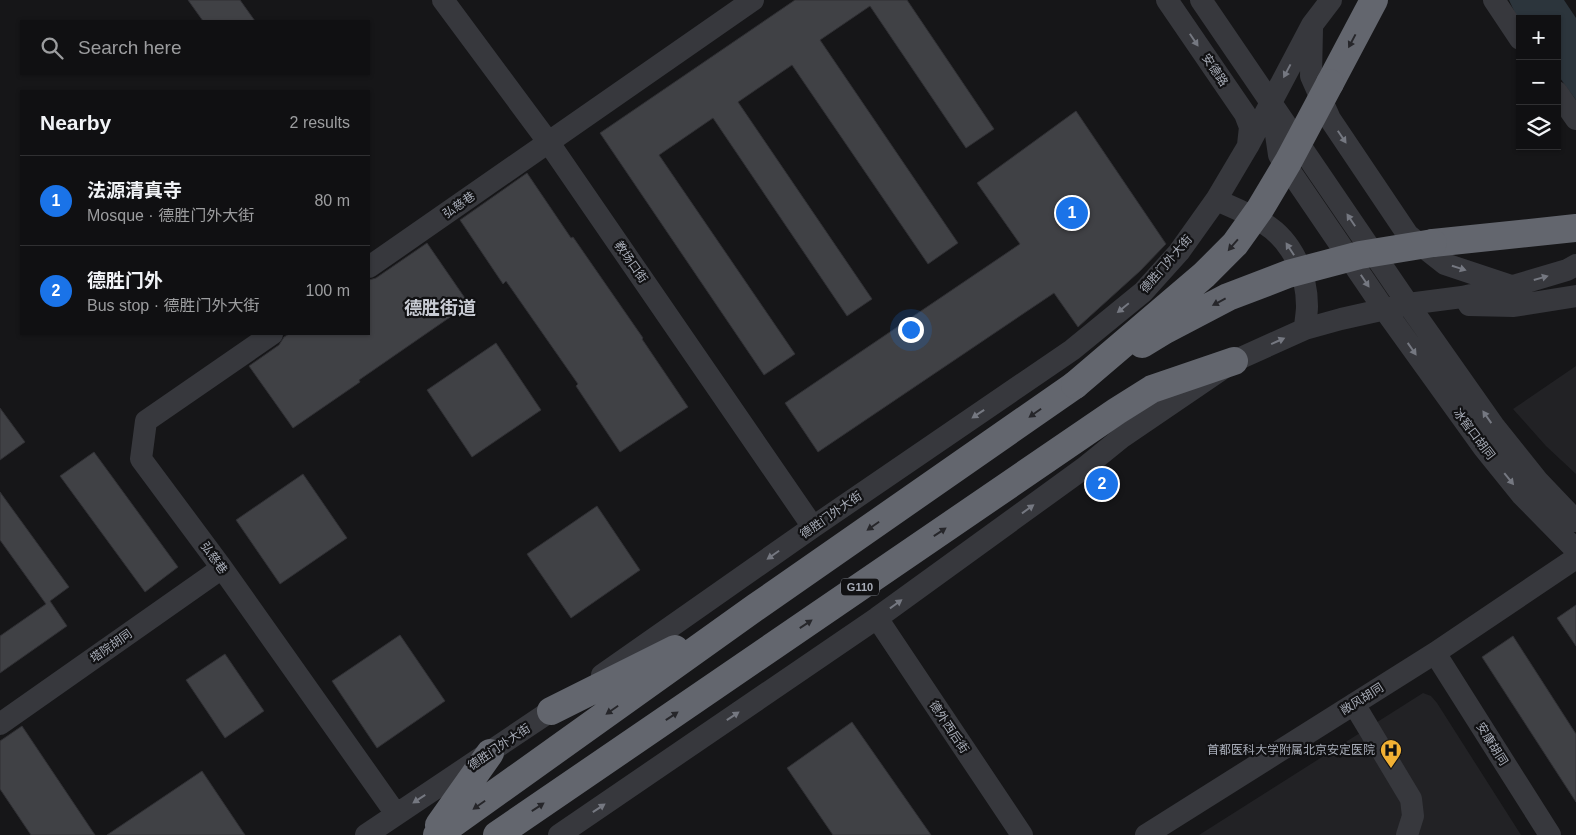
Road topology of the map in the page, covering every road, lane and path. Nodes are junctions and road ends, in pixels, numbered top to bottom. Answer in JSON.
{"nodes":[{"id":1,"x":443,"y":0,"type":"edge"},
{"id":2,"x":753,"y":0,"type":"edge"},
{"id":3,"x":1167,"y":0,"type":"edge"},
{"id":4,"x":1201,"y":0,"type":"edge"},
{"id":5,"x":1331,"y":0,"type":"edge"},
{"id":6,"x":1374,"y":0,"type":"edge"},
{"id":7,"x":1499,"y":7,"type":"edge"},
{"id":8,"x":1312,"y":25,"type":"junction"},
{"id":9,"x":1516,"y":33,"type":"edge"},
{"id":10,"x":1561,"y":98,"type":"edge"},
{"id":11,"x":1271,"y":102,"type":"junction"},
{"id":12,"x":1576,"y":119,"type":"edge"},
{"id":13,"x":549,"y":143,"type":"junction"},
{"id":14,"x":1248,"y":146,"type":"junction"},
{"id":15,"x":1216,"y":200,"type":"junction"},
{"id":16,"x":1576,"y":228,"type":"edge"},
{"id":17,"x":1576,"y":265,"type":"edge"},
{"id":18,"x":370,"y":266,"type":"edge"},
{"id":19,"x":1513,"y":286,"type":"junction"},
{"id":20,"x":1576,"y":296,"type":"edge"},
{"id":21,"x":1408,"y":304,"type":"junction"},
{"id":22,"x":1384,"y":309,"type":"junction"},
{"id":23,"x":1305,"y":329,"type":"junction"},
{"id":24,"x":271,"y":335,"type":"edge"},
{"id":25,"x":1234,"y":361,"type":"junction"},
{"id":26,"x":1075,"y":385,"type":"junction"},
{"id":27,"x":1576,"y":521,"type":"edge"},
{"id":28,"x":813,"y":527,"type":"junction"},
{"id":29,"x":1576,"y":550,"type":"edge"},
{"id":30,"x":1576,"y":558,"type":"edge"},
{"id":31,"x":222,"y":568,"type":"junction"},
{"id":32,"x":756,"y":607,"type":"junction"},
{"id":33,"x":876,"y":618,"type":"junction"},
{"id":34,"x":1435,"y":653,"type":"junction"},
{"id":35,"x":1354,"y":704,"type":"junction"},
{"id":36,"x":551,"y":711,"type":"junction"},
{"id":37,"x":0,"y":724,"type":"edge"},
{"id":38,"x":490,"y":753,"type":"junction"},
{"id":39,"x":396,"y":814,"type":"junction"},
{"id":40,"x":366,"y":835,"type":"edge"},
{"id":41,"x":432,"y":835,"type":"edge"},
{"id":42,"x":437,"y":835,"type":"edge"},
{"id":43,"x":497,"y":835,"type":"edge"},
{"id":44,"x":559,"y":835,"type":"edge"},
{"id":45,"x":1022,"y":835,"type":"edge"},
{"id":46,"x":1146,"y":835,"type":"edge"},
{"id":47,"x":1407,"y":835,"type":"edge"},
{"id":48,"x":1550,"y":835,"type":"edge"}],
"edges":[{"from":1,"to":13,"type":"street","name":"教场口街"},
{"from":2,"to":13,"type":"street","name":"弘慈巷"},
{"from":3,"to":14,"type":"street","name":"安德路","one_way":true},
{"from":4,"to":11,"type":"street"},
{"from":5,"to":8,"type":"street","name":"德胜门外大街"},
{"from":6,"to":26,"type":"highway","one_way":true,"bridge":true},
{"from":7,"to":9,"type":"street"},
{"from":8,"to":11,"type":"street","name":"德胜门外大街","one_way":true},
{"from":8,"to":19,"type":"street","one_way":true},
{"from":10,"to":12,"type":"street"},
{"from":11,"to":14,"type":"street","name":"德胜门外大街"},
{"from":21,"to":11,"type":"street","name":"冰窖口胡同","one_way":true},
{"from":11,"to":22,"type":"street","name":"冰窖口胡同","one_way":true},
{"from":13,"to":18,"type":"street","name":"弘慈巷"},
{"from":13,"to":28,"type":"street","name":"教场口街"},
{"from":14,"to":15,"type":"street","name":"德胜门外大街"},
{"from":23,"to":15,"type":"street","one_way":true},
{"from":15,"to":28,"type":"street","name":"德胜门外大街","one_way":true},
{"from":16,"to":26,"type":"highway","one_way":true,"bridge":true},
{"from":19,"to":17,"type":"street","one_way":true},
{"from":19,"to":21,"type":"street"},
{"from":20,"to":21,"type":"street"},
{"from":21,"to":22,"type":"street"},
{"from":27,"to":21,"type":"street","name":"冰窖口胡同","one_way":true},
{"from":22,"to":23,"type":"street"},
{"from":22,"to":29,"type":"street","name":"冰窖口胡同","one_way":true},
{"from":25,"to":23,"type":"street","one_way":true},
{"from":24,"to":31,"type":"street","name":"弘慈巷"},
{"from":33,"to":25,"type":"street","one_way":true},
{"from":43,"to":25,"type":"highway","number":"G110","one_way":true},
{"from":26,"to":32,"type":"highway","one_way":true},
{"from":28,"to":36,"type":"street","name":"德胜门外大街","one_way":true},
{"from":30,"to":34,"type":"street","name":"敞风胡同"},
{"from":31,"to":37,"type":"street","name":"塔院胡同"},
{"from":31,"to":39,"type":"street","name":"弘慈巷"},
{"from":32,"to":36,"type":"highway"},
{"from":32,"to":42,"type":"highway","one_way":true},
{"from":44,"to":33,"type":"street","one_way":true},
{"from":33,"to":45,"type":"street","name":"德外西后街"},
{"from":34,"to":35,"type":"street","name":"敞风胡同"},
{"from":34,"to":48,"type":"street","name":"安康胡同"},
{"from":35,"to":46,"type":"street","name":"敞风胡同"},
{"from":35,"to":47,"type":"street"},
{"from":36,"to":38,"type":"street","name":"德胜门外大街"},
{"from":38,"to":39,"type":"street","name":"德胜门外大街","one_way":true},
{"from":38,"to":41,"type":"highway"},
{"from":39,"to":40,"type":"street","name":"德胜门外大街"}]}
